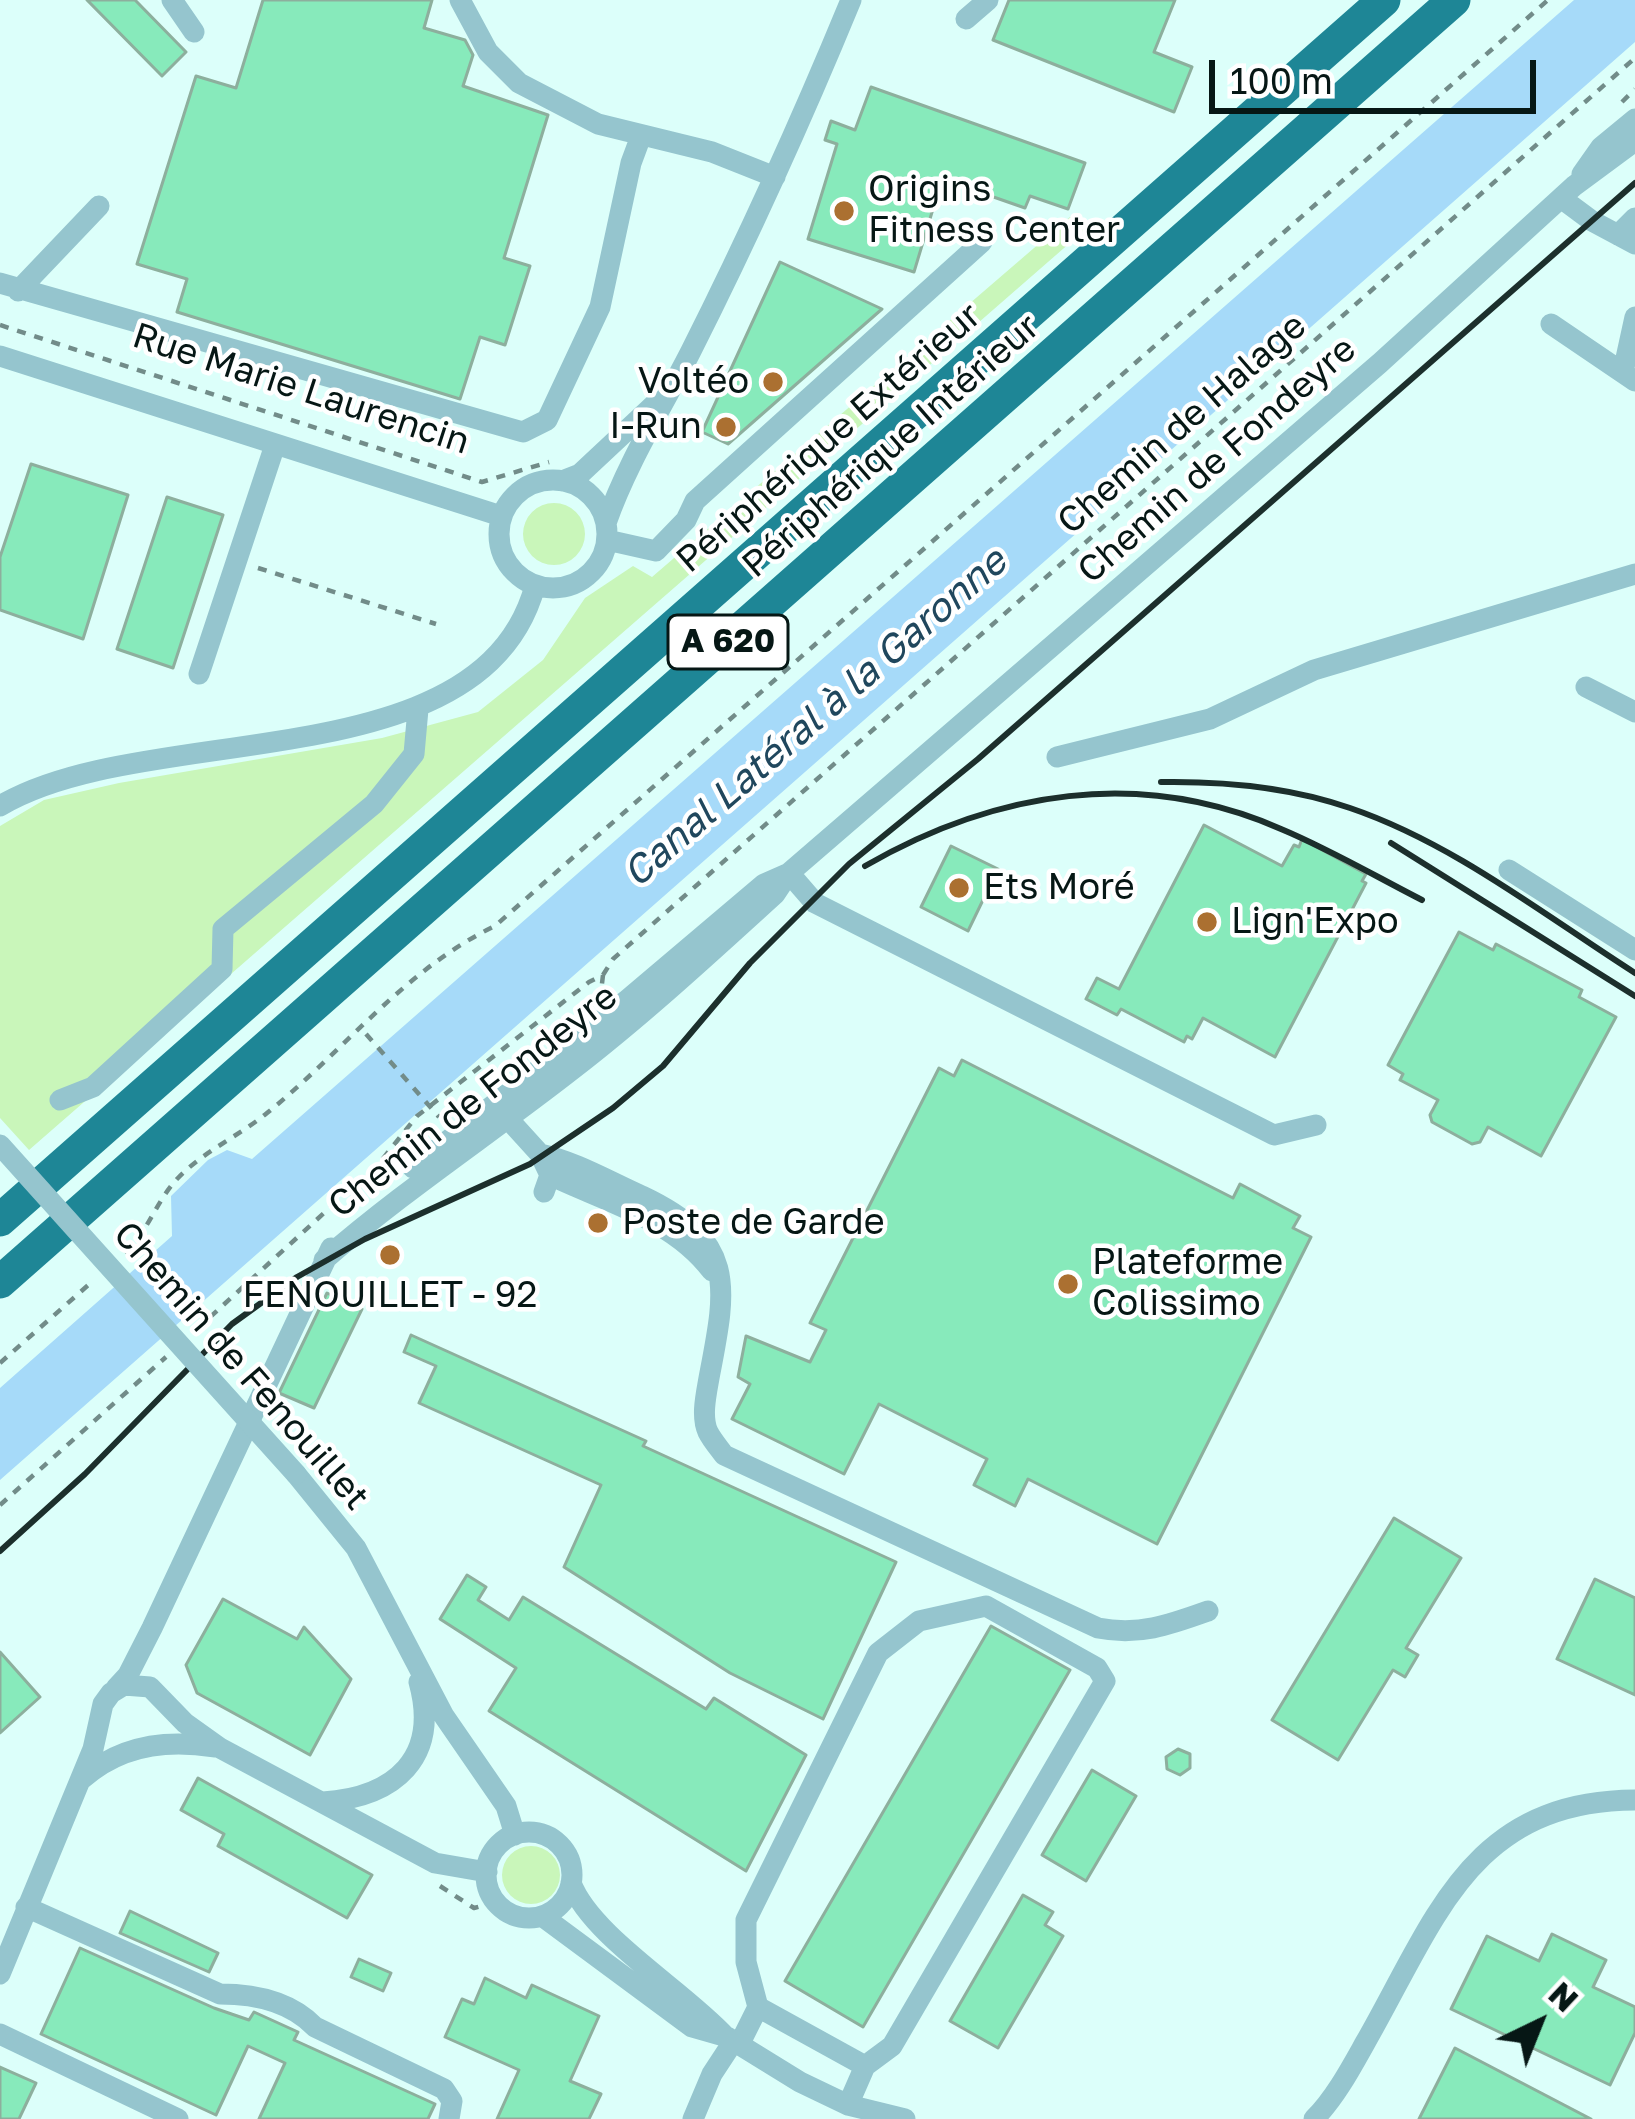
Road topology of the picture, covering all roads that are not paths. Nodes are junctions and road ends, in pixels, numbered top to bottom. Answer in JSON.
{"nodes":[{"id":1,"x":172,"y":0,"type":"edge"},
{"id":2,"x":460,"y":0,"type":"edge"},
{"id":3,"x":851,"y":0,"type":"edge"},
{"id":4,"x":988,"y":0,"type":"edge"},
{"id":5,"x":1384,"y":0,"type":"edge"},
{"id":6,"x":1454,"y":0,"type":"edge"},
{"id":7,"x":966,"y":19,"type":"dead end"},
{"id":8,"x":194,"y":32,"type":"dead end"},
{"id":9,"x":1635,"y":119,"type":"edge"},
{"id":10,"x":641,"y":136,"type":"junction"},
{"id":11,"x":1635,"y":141,"type":"edge"},
{"id":12,"x":775,"y":178,"type":"junction"},
{"id":13,"x":1568,"y":192,"type":"junction"},
{"id":14,"x":99,"y":206,"type":"dead end"},
{"id":15,"x":1635,"y":218,"type":"edge"},
{"id":16,"x":1626,"y":240,"type":"edge"},
{"id":17,"x":982,"y":242,"type":"dead end"},
{"id":18,"x":9,"y":287,"type":"edge"},
{"id":19,"x":1635,"y":316,"type":"edge"},
{"id":20,"x":1550,"y":324,"type":"dead end"},
{"id":21,"x":0,"y":356,"type":"edge"},
{"id":22,"x":1629,"y":377,"type":"edge"},
{"id":23,"x":671,"y":389,"type":"junction"},
{"id":24,"x":275,"y":445,"type":"junction"},
{"id":25,"x":562,"y":470,"type":"junction"},
{"id":26,"x":501,"y":516,"type":"junction"},
{"id":27,"x":607,"y":532,"type":"junction"},
{"id":28,"x":1635,"y":574,"type":"edge"},
{"id":29,"x":535,"y":586,"type":"junction"},
{"id":30,"x":199,"y":674,"type":"dead end"},
{"id":31,"x":1586,"y":687,"type":"dead end"},
{"id":32,"x":418,"y":709,"type":"junction"},
{"id":33,"x":1635,"y":712,"type":"edge"},
{"id":34,"x":1057,"y":757,"type":"dead end"},
{"id":35,"x":0,"y":806,"type":"edge"},
{"id":36,"x":1509,"y":870,"type":"dead end"},
{"id":37,"x":789,"y":873,"type":"junction"},
{"id":38,"x":1635,"y":950,"type":"edge"},
{"id":39,"x":60,"y":1100,"type":"dead end"},
{"id":40,"x":502,"y":1112,"type":"junction"},
{"id":41,"x":1316,"y":1125,"type":"dead end"},
{"id":42,"x":0,"y":1145,"type":"edge"},
{"id":43,"x":0,"y":1220,"type":"edge"},
{"id":44,"x":0,"y":1282,"type":"edge"},
{"id":45,"x":1208,"y":1610,"type":"dead end"},
{"id":46,"x":152,"y":1628,"type":"junction"},
{"id":47,"x":409,"y":1647,"type":"junction"},
{"id":48,"x":116,"y":1688,"type":"junction"},
{"id":49,"x":161,"y":1698,"type":"junction"},
{"id":50,"x":101,"y":1725,"type":"junction"},
{"id":51,"x":158,"y":1742,"type":"junction"},
{"id":52,"x":220,"y":1748,"type":"junction"},
{"id":53,"x":131,"y":1751,"type":"junction"},
{"id":54,"x":81,"y":1779,"type":"junction"},
{"id":55,"x":1635,"y":1800,"type":"edge"},
{"id":56,"x":321,"y":1802,"type":"junction"},
{"id":57,"x":515,"y":1835,"type":"junction"},
{"id":58,"x":487,"y":1872,"type":"junction"},
{"id":59,"x":571,"y":1882,"type":"junction"},
{"id":60,"x":26,"y":1907,"type":"junction"},
{"id":61,"x":542,"y":1916,"type":"junction"},
{"id":62,"x":0,"y":1975,"type":"edge"},
{"id":63,"x":758,"y":2007,"type":"junction"},
{"id":64,"x":0,"y":2035,"type":"edge"},
{"id":65,"x":733,"y":2041,"type":"junction"},
{"id":66,"x":865,"y":2066,"type":"junction"},
{"id":67,"x":848,"y":2105,"type":"junction"},
{"id":68,"x":178,"y":2119,"type":"edge"},
{"id":69,"x":449,"y":2119,"type":"edge"},
{"id":70,"x":693,"y":2119,"type":"edge"},
{"id":71,"x":905,"y":2119,"type":"edge"},
{"id":72,"x":1313,"y":2119,"type":"edge"}],
"edges":[{"from":1,"to":8,"type":"street"},
{"from":2,"to":10,"type":"street"},
{"from":3,"to":12,"type":"street"},
{"from":4,"to":7,"type":"street"},
{"from":5,"to":43,"type":"highway","name":"Périphérique Extérieur","number":"A 620"},
{"from":6,"to":44,"type":"highway","name":"Périphérique Intérieur","number":"A 620"},
{"from":9,"to":13,"type":"street","name":"Chemin de Fondeyre"},
{"from":10,"to":12,"type":"street"},
{"from":10,"to":18,"type":"street"},
{"from":11,"to":13,"type":"street","name":"Chemin de Fondeyre"},
{"from":12,"to":23,"type":"street"},
{"from":13,"to":16,"type":"street"},
{"from":13,"to":37,"type":"street","name":"Chemin de Fondeyre"},
{"from":14,"to":18,"type":"street"},
{"from":15,"to":16,"type":"street"},
{"from":17,"to":27,"type":"street"},
{"from":19,"to":22,"type":"street"},
{"from":20,"to":22,"type":"street"},
{"from":21,"to":24,"type":"street","name":"Rue Marie Laurencin"},
{"from":23,"to":25,"type":"street"},
{"from":23,"to":27,"type":"street"},
{"from":24,"to":26,"type":"street","name":"Rue Marie Laurencin"},
{"from":24,"to":30,"type":"street"},
{"from":25,"to":26,"type":"street"},
{"from":25,"to":27,"type":"street"},
{"from":26,"to":29,"type":"street"},
{"from":27,"to":29,"type":"street"},
{"from":28,"to":34,"type":"street"},
{"from":29,"to":32,"type":"street"},
{"from":31,"to":33,"type":"street"},
{"from":32,"to":35,"type":"street"},
{"from":32,"to":39,"type":"street"},
{"from":36,"to":38,"type":"street"},
{"from":37,"to":40,"type":"street","name":"Chemin de Fondeyre"},
{"from":37,"to":41,"type":"street"},
{"from":40,"to":45,"type":"street"},
{"from":40,"to":46,"type":"street","name":"Chemin de Fondeyre"},
{"from":42,"to":47,"type":"street","name":"Chemin de Fenouillet","bridge":true},
{"from":46,"to":48,"type":"street","name":"Chemin de Fondeyre"},
{"from":46,"to":49,"type":"street"},
{"from":47,"to":56,"type":"street","name":"Chemin de Fenouillet"},
{"from":47,"to":57,"type":"street","name":"Chemin de Fenouillet"},
{"from":48,"to":49,"type":"street"},
{"from":48,"to":50,"type":"street"},
{"from":49,"to":51,"type":"street"},
{"from":49,"to":52,"type":"street"},
{"from":50,"to":53,"type":"street"},
{"from":50,"to":54,"type":"street"},
{"from":51,"to":52,"type":"street"},
{"from":51,"to":53,"type":"street"},
{"from":52,"to":56,"type":"street"},
{"from":53,"to":54,"type":"street"},
{"from":54,"to":60,"type":"street"},
{"from":55,"to":72,"type":"street"},
{"from":56,"to":58,"type":"street"},
{"from":57,"to":58,"type":"street"},
{"from":57,"to":59,"type":"street"},
{"from":58,"to":61,"type":"street"},
{"from":59,"to":61,"type":"street"},
{"from":59,"to":65,"type":"street"},
{"from":60,"to":62,"type":"street"},
{"from":60,"to":69,"type":"street"},
{"from":61,"to":65,"type":"street"},
{"from":63,"to":65,"type":"street"},
{"from":63,"to":66,"type":"street"},
{"from":63,"to":66,"type":"street"},
{"from":64,"to":68,"type":"street"},
{"from":65,"to":67,"type":"street"},
{"from":65,"to":70,"type":"street"},
{"from":66,"to":67,"type":"street"},
{"from":67,"to":71,"type":"street"}]}
